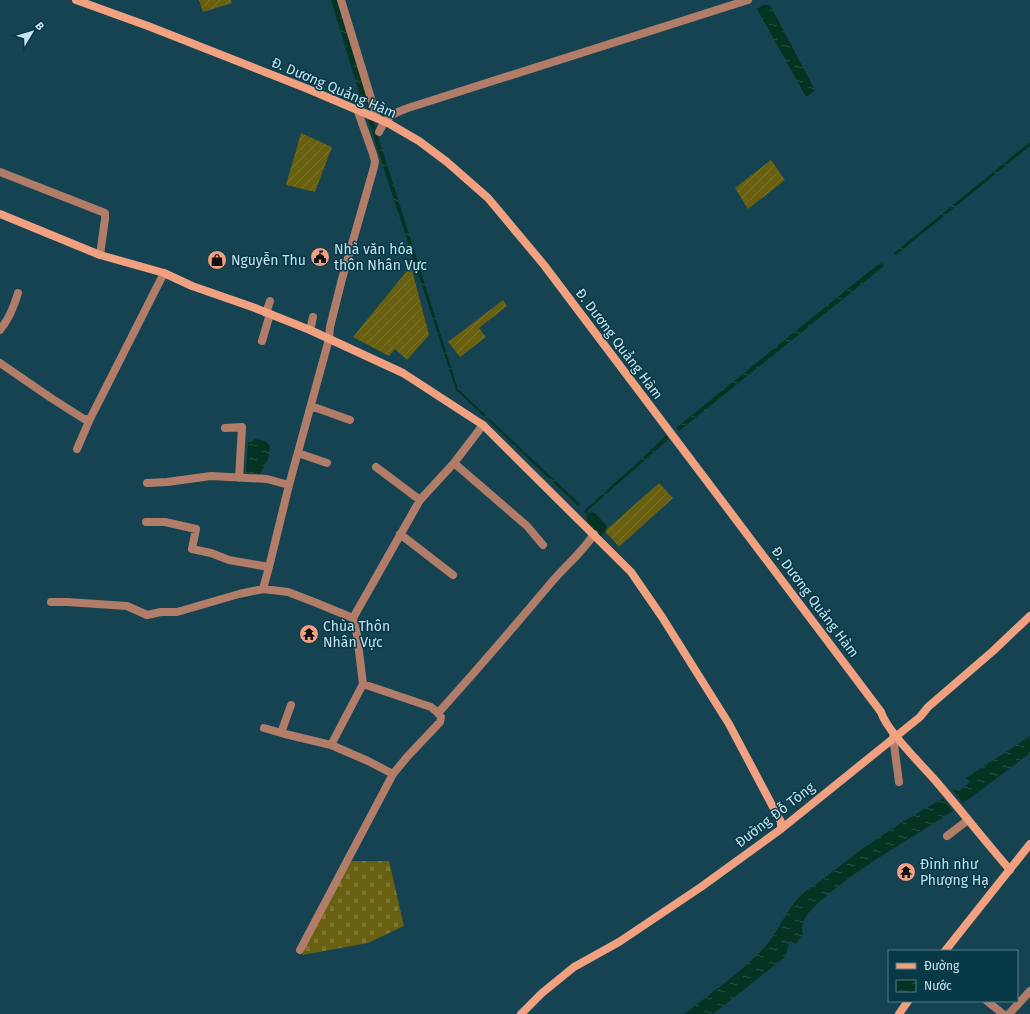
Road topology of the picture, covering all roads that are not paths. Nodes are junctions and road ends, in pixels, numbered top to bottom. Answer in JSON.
{"nodes":[{"id":1,"x":76,"y":0,"type":"edge"},
{"id":2,"x":341,"y":0,"type":"edge"},
{"id":3,"x":748,"y":0,"type":"edge"},
{"id":4,"x":357,"y":109,"type":"junction"},
{"id":5,"x":380,"y":119,"type":"junction"},
{"id":6,"x":378,"y":132,"type":"dead end"},
{"id":7,"x":0,"y":172,"type":"edge"},
{"id":8,"x":0,"y":214,"type":"edge"},
{"id":9,"x":100,"y":255,"type":"junction"},
{"id":10,"x":164,"y":273,"type":"junction"},
{"id":11,"x":18,"y":293,"type":"dead end"},
{"id":12,"x":270,"y":301,"type":"dead end"},
{"id":13,"x":268,"y":314,"type":"junction"},
{"id":14,"x":313,"y":317,"type":"dead end"},
{"id":15,"x":0,"y":330,"type":"edge"},
{"id":16,"x":310,"y":330,"type":"junction"},
{"id":17,"x":329,"y":339,"type":"junction"},
{"id":18,"x":262,"y":341,"type":"dead end"},
{"id":19,"x":0,"y":363,"type":"edge"},
{"id":20,"x":311,"y":406,"type":"junction"},
{"id":21,"x":90,"y":419,"type":"junction"},
{"id":22,"x":350,"y":420,"type":"dead end"},
{"id":23,"x":483,"y":425,"type":"junction"},
{"id":24,"x":225,"y":428,"type":"dead end"},
{"id":25,"x":77,"y":449,"type":"dead end"},
{"id":26,"x":298,"y":453,"type":"junction"},
{"id":27,"x":327,"y":463,"type":"dead end"},
{"id":28,"x":454,"y":463,"type":"junction"},
{"id":29,"x":376,"y":467,"type":"dead end"},
{"id":30,"x":239,"y":478,"type":"junction"},
{"id":31,"x":147,"y":483,"type":"dead end"},
{"id":32,"x":289,"y":485,"type":"junction"},
{"id":33,"x":420,"y":500,"type":"junction"},
{"id":34,"x":146,"y":522,"type":"dead end"},
{"id":35,"x":400,"y":534,"type":"junction"},
{"id":36,"x":594,"y":534,"type":"junction"},
{"id":37,"x":543,"y":546,"type":"dead end"},
{"id":38,"x":270,"y":567,"type":"junction"},
{"id":39,"x":453,"y":575,"type":"dead end"},
{"id":40,"x":263,"y":589,"type":"junction"},
{"id":41,"x":51,"y":602,"type":"dead end"},
{"id":42,"x":1030,"y":616,"type":"edge"},
{"id":43,"x":353,"y":618,"type":"junction"},
{"id":44,"x":363,"y":684,"type":"junction"},
{"id":45,"x":291,"y":705,"type":"dead end"},
{"id":46,"x":438,"y":713,"type":"junction"},
{"id":47,"x":264,"y":728,"type":"dead end"},
{"id":48,"x":282,"y":733,"type":"junction"},
{"id":49,"x":895,"y":736,"type":"junction"},
{"id":50,"x":331,"y":745,"type":"junction"},
{"id":51,"x":393,"y":774,"type":"junction"},
{"id":52,"x":899,"y":782,"type":"dead end"},
{"id":53,"x":966,"y":818,"type":"junction"},
{"id":54,"x":781,"y":830,"type":"junction"},
{"id":55,"x":948,"y":836,"type":"dead end"},
{"id":56,"x":1030,"y":844,"type":"edge"},
{"id":57,"x":1010,"y":870,"type":"junction"},
{"id":58,"x":300,"y":950,"type":"dead end"},
{"id":59,"x":946,"y":950,"type":"edge"},
{"id":60,"x":1030,"y":990,"type":"edge"},
{"id":61,"x":907,"y":1002,"type":"edge"},
{"id":62,"x":989,"y":1002,"type":"edge"},
{"id":63,"x":521,"y":1014,"type":"edge"},
{"id":64,"x":899,"y":1014,"type":"edge"},
{"id":65,"x":1003,"y":1014,"type":"edge"},
{"id":66,"x":1009,"y":1014,"type":"edge"}],
"edges":[{"from":1,"to":4,"type":"main road","name":"Đ. Dương Quảng Hàm"},
{"from":2,"to":5,"type":"street"},
{"from":3,"to":5,"type":"street"},
{"from":4,"to":5,"type":"main road","name":"Đ. Dương Quảng Hàm"},
{"from":4,"to":17,"type":"street"},
{"from":5,"to":6,"type":"street"},
{"from":5,"to":49,"type":"main road","name":"Đ. Dương Quảng Hàm"},
{"from":7,"to":9,"type":"street"},
{"from":8,"to":9,"type":"main road"},
{"from":9,"to":10,"type":"main road"},
{"from":10,"to":13,"type":"main road"},
{"from":10,"to":21,"type":"street"},
{"from":11,"to":15,"type":"street"},
{"from":12,"to":13,"type":"street"},
{"from":13,"to":16,"type":"main road"},
{"from":13,"to":18,"type":"street"},
{"from":14,"to":16,"type":"street"},
{"from":16,"to":17,"type":"main road"},
{"from":17,"to":20,"type":"street"},
{"from":17,"to":23,"type":"main road"},
{"from":19,"to":21,"type":"street"},
{"from":20,"to":22,"type":"street"},
{"from":20,"to":26,"type":"street"},
{"from":21,"to":25,"type":"street"},
{"from":23,"to":28,"type":"street"},
{"from":23,"to":36,"type":"main road"},
{"from":24,"to":30,"type":"street"},
{"from":26,"to":27,"type":"street"},
{"from":26,"to":32,"type":"street"},
{"from":28,"to":33,"type":"street"},
{"from":28,"to":37,"type":"street"},
{"from":29,"to":33,"type":"street"},
{"from":30,"to":31,"type":"street"},
{"from":30,"to":32,"type":"street"},
{"from":32,"to":38,"type":"street"},
{"from":33,"to":35,"type":"street"},
{"from":34,"to":38,"type":"street"},
{"from":35,"to":39,"type":"street"},
{"from":35,"to":43,"type":"street"},
{"from":36,"to":46,"type":"street"},
{"from":36,"to":54,"type":"main road"},
{"from":38,"to":40,"type":"street"},
{"from":40,"to":41,"type":"street"},
{"from":40,"to":43,"type":"street"},
{"from":42,"to":49,"type":"main road","name":"Đường Đỗ Tông"},
{"from":43,"to":44,"type":"street"},
{"from":44,"to":46,"type":"street"},
{"from":44,"to":50,"type":"street"},
{"from":45,"to":48,"type":"street"},
{"from":46,"to":51,"type":"street"},
{"from":47,"to":48,"type":"street"},
{"from":48,"to":50,"type":"street"},
{"from":49,"to":52,"type":"street"},
{"from":49,"to":53,"type":"main road","name":"Đ. Dương Quảng Hàm"},
{"from":49,"to":54,"type":"main road","name":"Đường Đỗ Tông"},
{"from":50,"to":51,"type":"street"},
{"from":51,"to":58,"type":"street"},
{"from":53,"to":55,"type":"street"},
{"from":53,"to":57,"type":"main road","name":"Đ. Dương Quảng Hàm"},
{"from":54,"to":63,"type":"main road","name":"Đường Đỗ Tông"},
{"from":56,"to":57,"type":"main road"},
{"from":57,"to":59,"type":"main road"},
{"from":60,"to":66,"type":"street"},
{"from":61,"to":64,"type":"main road"},
{"from":62,"to":65,"type":"street"}]}
